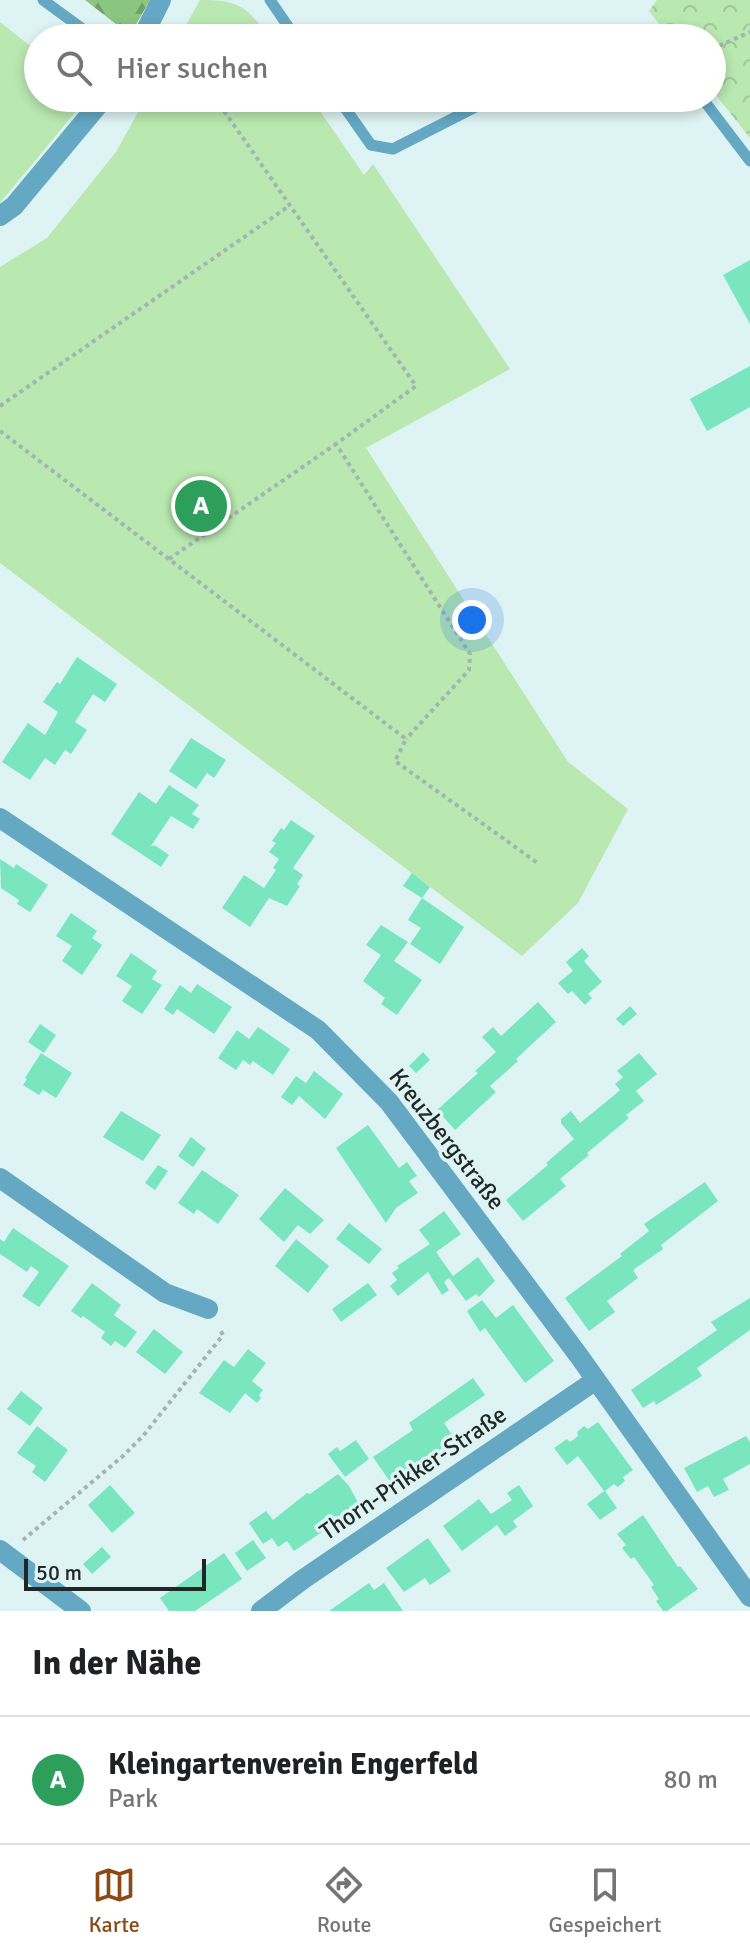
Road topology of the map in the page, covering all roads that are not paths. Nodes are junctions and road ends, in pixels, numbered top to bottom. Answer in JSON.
{"nodes":[{"id":1,"x":43,"y":0,"type":"edge"},
{"id":2,"x":161,"y":0,"type":"edge"},
{"id":3,"x":270,"y":0,"type":"edge"},
{"id":4,"x":76,"y":24,"type":"edge"},
{"id":5,"x":149,"y":24,"type":"edge"},
{"id":6,"x":286,"y":24,"type":"edge"},
{"id":7,"x":92,"y":112,"type":"edge"},
{"id":8,"x":348,"y":112,"type":"edge"},
{"id":9,"x":466,"y":112,"type":"edge"},
{"id":10,"x":713,"y":112,"type":"edge"},
{"id":11,"x":750,"y":161,"type":"edge"},
{"id":12,"x":0,"y":216,"type":"edge"},
{"id":13,"x":0,"y":818,"type":"edge"},
{"id":14,"x":0,"y":1178,"type":"edge"},
{"id":15,"x":208,"y":1309,"type":"road end"},
{"id":16,"x":596,"y":1380,"type":"junction"},
{"id":17,"x":4,"y":1554,"type":"edge"},
{"id":18,"x":750,"y":1597,"type":"edge"},
{"id":19,"x":81,"y":1611,"type":"edge"},
{"id":20,"x":261,"y":1611,"type":"edge"}],
"edges":[{"from":1,"to":4,"type":"lane"},
{"from":2,"to":5,"type":"street"},
{"from":3,"to":6,"type":"lane"},
{"from":7,"to":12,"type":"street"},
{"from":8,"to":9,"type":"lane"},
{"from":10,"to":11,"type":"lane"},
{"from":13,"to":16,"type":"street","name":"Kreuzbergstraße"},
{"from":14,"to":15,"type":"street"},
{"from":16,"to":18,"type":"street","name":"Kreuzbergstraße"},
{"from":16,"to":20,"type":"street","name":"Thorn-Prikker-Straße"},
{"from":17,"to":19,"type":"street"}]}
